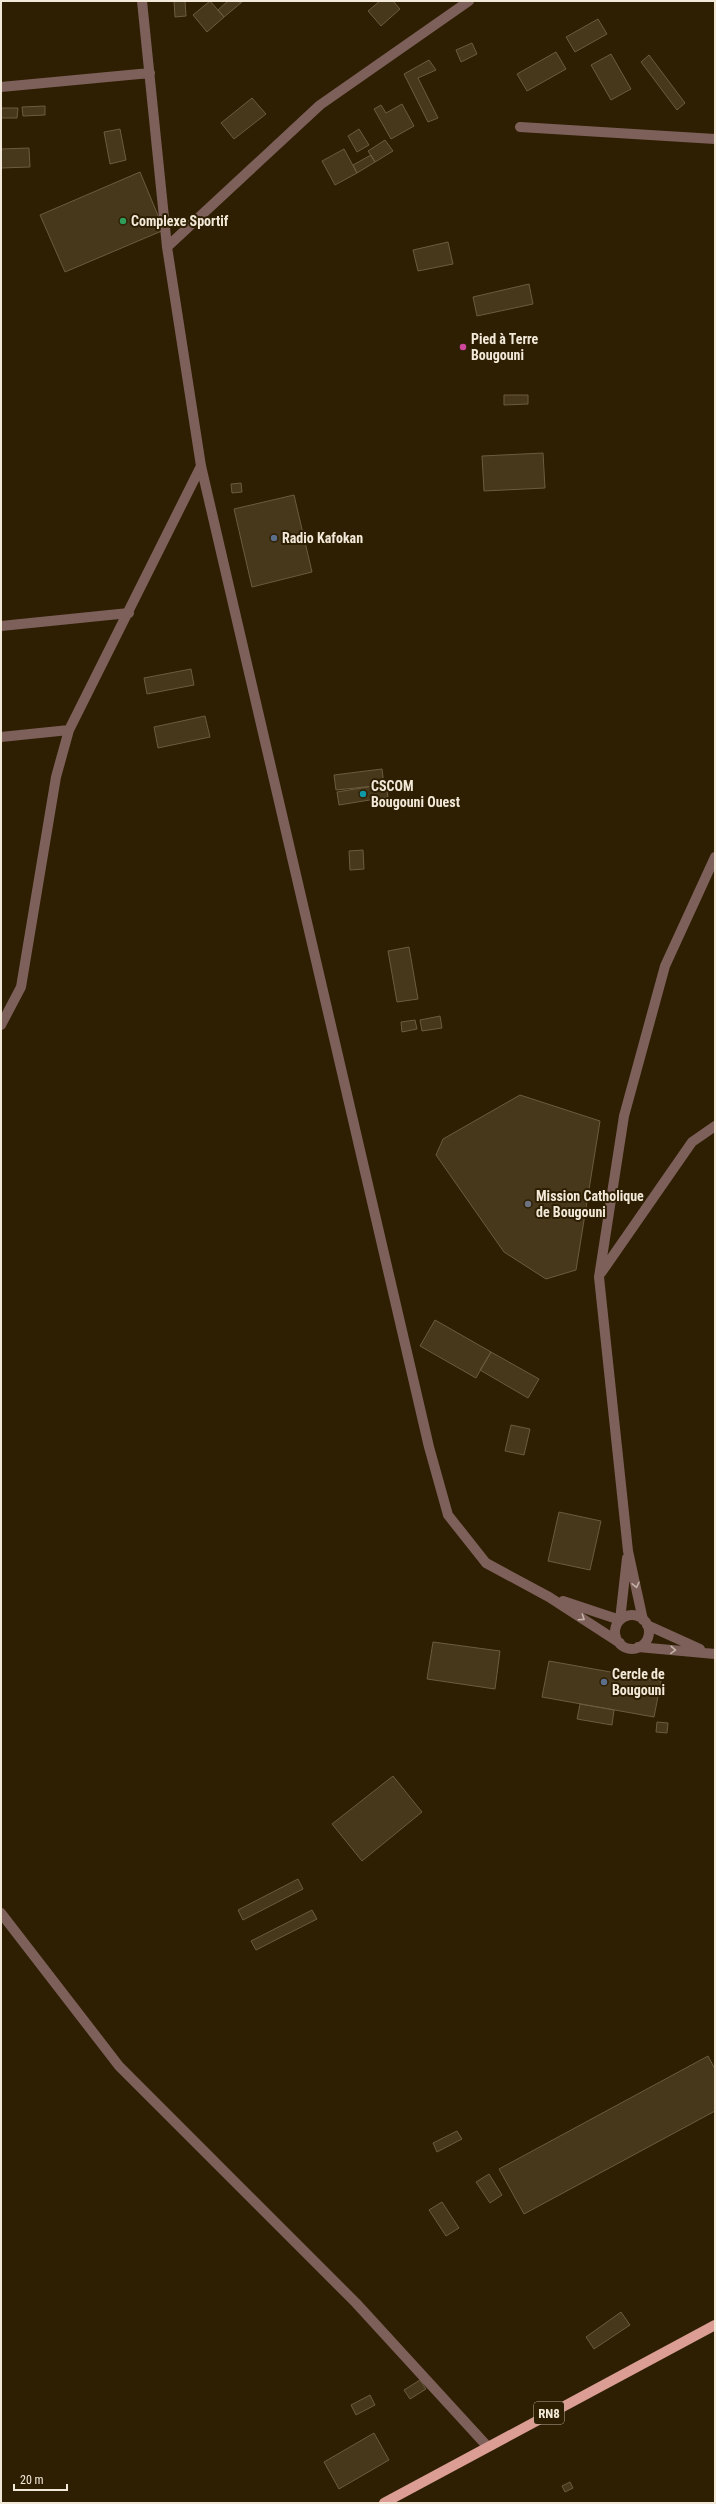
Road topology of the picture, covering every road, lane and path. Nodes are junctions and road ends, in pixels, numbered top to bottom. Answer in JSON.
{"nodes":[{"id":1,"x":142,"y":1,"type":"edge"},
{"id":2,"x":466,"y":2,"type":"edge"},
{"id":3,"x":150,"y":73,"type":"junction"},
{"id":4,"x":1,"y":87,"type":"edge"},
{"id":5,"x":520,"y":126,"type":"dead end"},
{"id":6,"x":715,"y":139,"type":"edge"},
{"id":7,"x":167,"y":247,"type":"junction"},
{"id":8,"x":201,"y":466,"type":"junction"},
{"id":9,"x":129,"y":613,"type":"junction"},
{"id":10,"x":1,"y":626,"type":"edge"},
{"id":11,"x":70,"y":730,"type":"junction"},
{"id":12,"x":1,"y":737,"type":"edge"},
{"id":13,"x":715,"y":857,"type":"edge"},
{"id":14,"x":1,"y":1025,"type":"edge"},
{"id":15,"x":715,"y":1126,"type":"edge"},
{"id":16,"x":599,"y":1276,"type":"junction"},
{"id":17,"x":628,"y":1551,"type":"junction"},
{"id":18,"x":549,"y":1597,"type":"junction"},
{"id":19,"x":620,"y":1620,"type":"junction"},
{"id":20,"x":645,"y":1622,"type":"junction"},
{"id":21,"x":620,"y":1643,"type":"junction"},
{"id":22,"x":638,"y":1647,"type":"junction"},
{"id":23,"x":711,"y":1653,"type":"edge"},
{"id":24,"x":1,"y":1913,"type":"edge"},
{"id":25,"x":715,"y":2325,"type":"edge"},
{"id":26,"x":487,"y":2446,"type":"junction"},
{"id":27,"x":384,"y":2503,"type":"edge"}],
"edges":[{"from":1,"to":3,"type":"street"},
{"from":2,"to":7,"type":"street"},
{"from":3,"to":4,"type":"street"},
{"from":3,"to":7,"type":"street"},
{"from":5,"to":6,"type":"street"},
{"from":7,"to":8,"type":"street"},
{"from":8,"to":9,"type":"street"},
{"from":8,"to":18,"type":"street"},
{"from":9,"to":10,"type":"street"},
{"from":9,"to":11,"type":"street"},
{"from":11,"to":12,"type":"street"},
{"from":11,"to":14,"type":"street"},
{"from":13,"to":16,"type":"street"},
{"from":15,"to":16,"type":"street"},
{"from":16,"to":17,"type":"street"},
{"from":17,"to":19,"type":"street"},
{"from":17,"to":20,"type":"street","one_way":true},
{"from":18,"to":19,"type":"street"},
{"from":18,"to":21,"type":"street","one_way":true},
{"from":19,"to":20,"type":"street"},
{"from":19,"to":21,"type":"street"},
{"from":20,"to":22,"type":"street"},
{"from":20,"to":23,"type":"street"},
{"from":21,"to":22,"type":"street"},
{"from":22,"to":23,"type":"street","one_way":true},
{"from":24,"to":26,"type":"street"},
{"from":25,"to":26,"type":"main road","number":"RN8"},
{"from":26,"to":27,"type":"main road","number":"RN8"}]}
